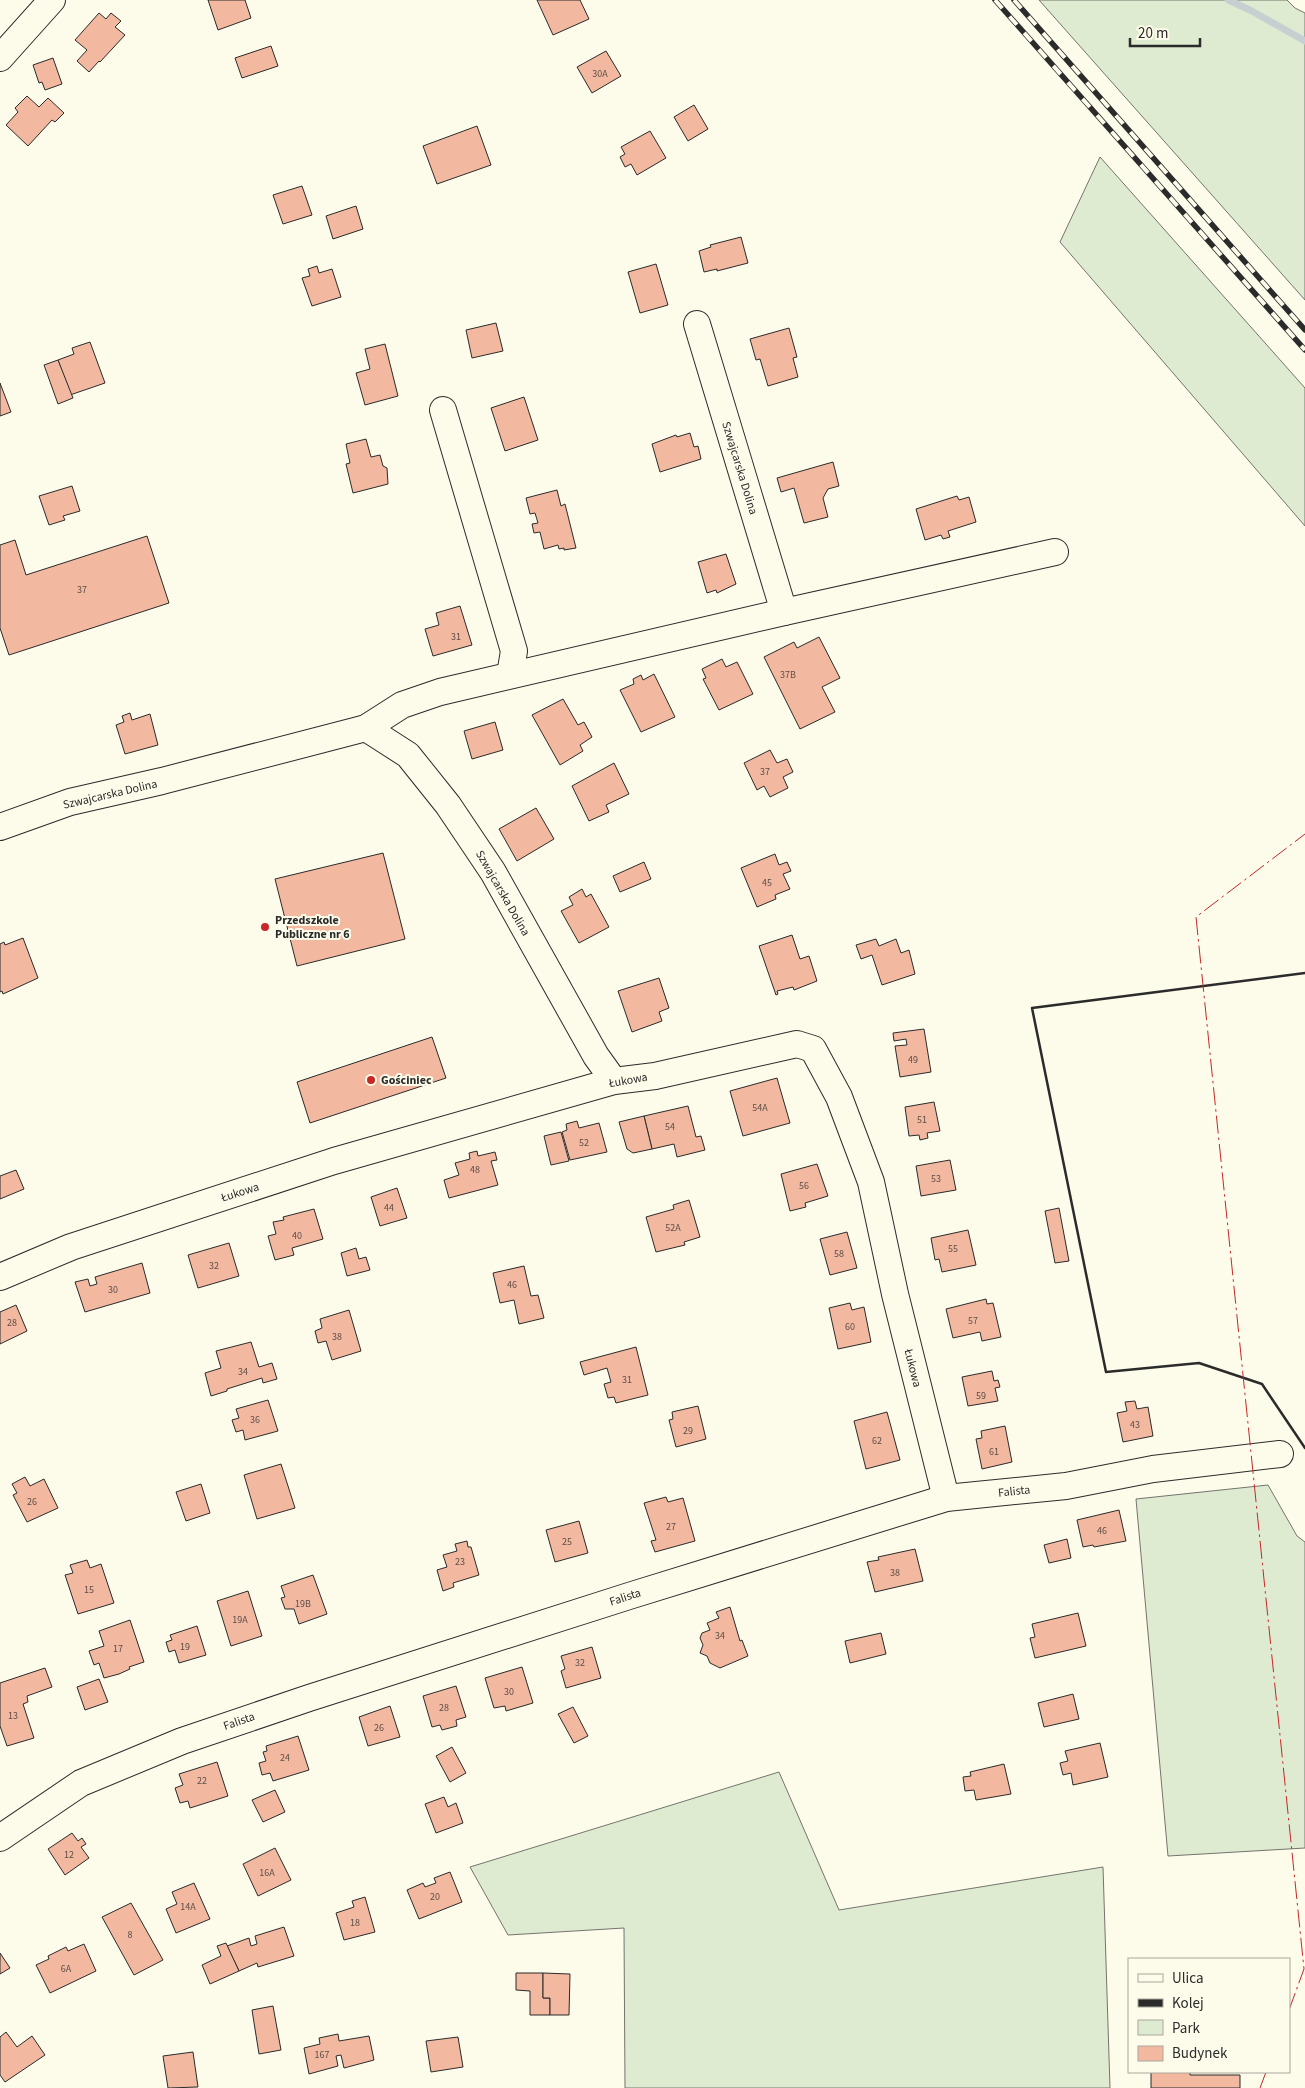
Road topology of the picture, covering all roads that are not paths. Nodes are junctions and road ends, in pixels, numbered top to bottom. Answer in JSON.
{"nodes":[{"id":1,"x":52,"y":0,"type":"edge"},
{"id":2,"x":0,"y":58,"type":"edge"},
{"id":3,"x":697,"y":324,"type":"dead end"},
{"id":4,"x":443,"y":410,"type":"dead end"},
{"id":5,"x":1056,"y":552,"type":"dead end"},
{"id":6,"x":784,"y":612,"type":"junction"},
{"id":7,"x":510,"y":675,"type":"junction"},
{"id":8,"x":366,"y":728,"type":"junction"},
{"id":9,"x":0,"y":828,"type":"edge"},
{"id":10,"x":614,"y":1081,"type":"junction"},
{"id":11,"x":0,"y":1277,"type":"edge"},
{"id":12,"x":1280,"y":1454,"type":"dead end"},
{"id":13,"x":946,"y":1498,"type":"junction"},
{"id":14,"x":0,"y":1838,"type":"edge"}],
"edges":[{"from":1,"to":2,"type":"street"},
{"from":3,"to":6,"type":"street","name":"Szwajcarska Dolina"},
{"from":4,"to":7,"type":"street"},
{"from":5,"to":6,"type":"street","name":"Szwajcarska Dolina"},
{"from":6,"to":7,"type":"street","name":"Szwajcarska Dolina"},
{"from":7,"to":8,"type":"street","name":"Szwajcarska Dolina"},
{"from":8,"to":9,"type":"street","name":"Szwajcarska Dolina"},
{"from":8,"to":10,"type":"street","name":"Szwajcarska Dolina"},
{"from":10,"to":11,"type":"street","name":"Łukowa"},
{"from":10,"to":13,"type":"street","name":"Łukowa"},
{"from":12,"to":13,"type":"street","name":"Falista"},
{"from":13,"to":14,"type":"street","name":"Falista"}]}
